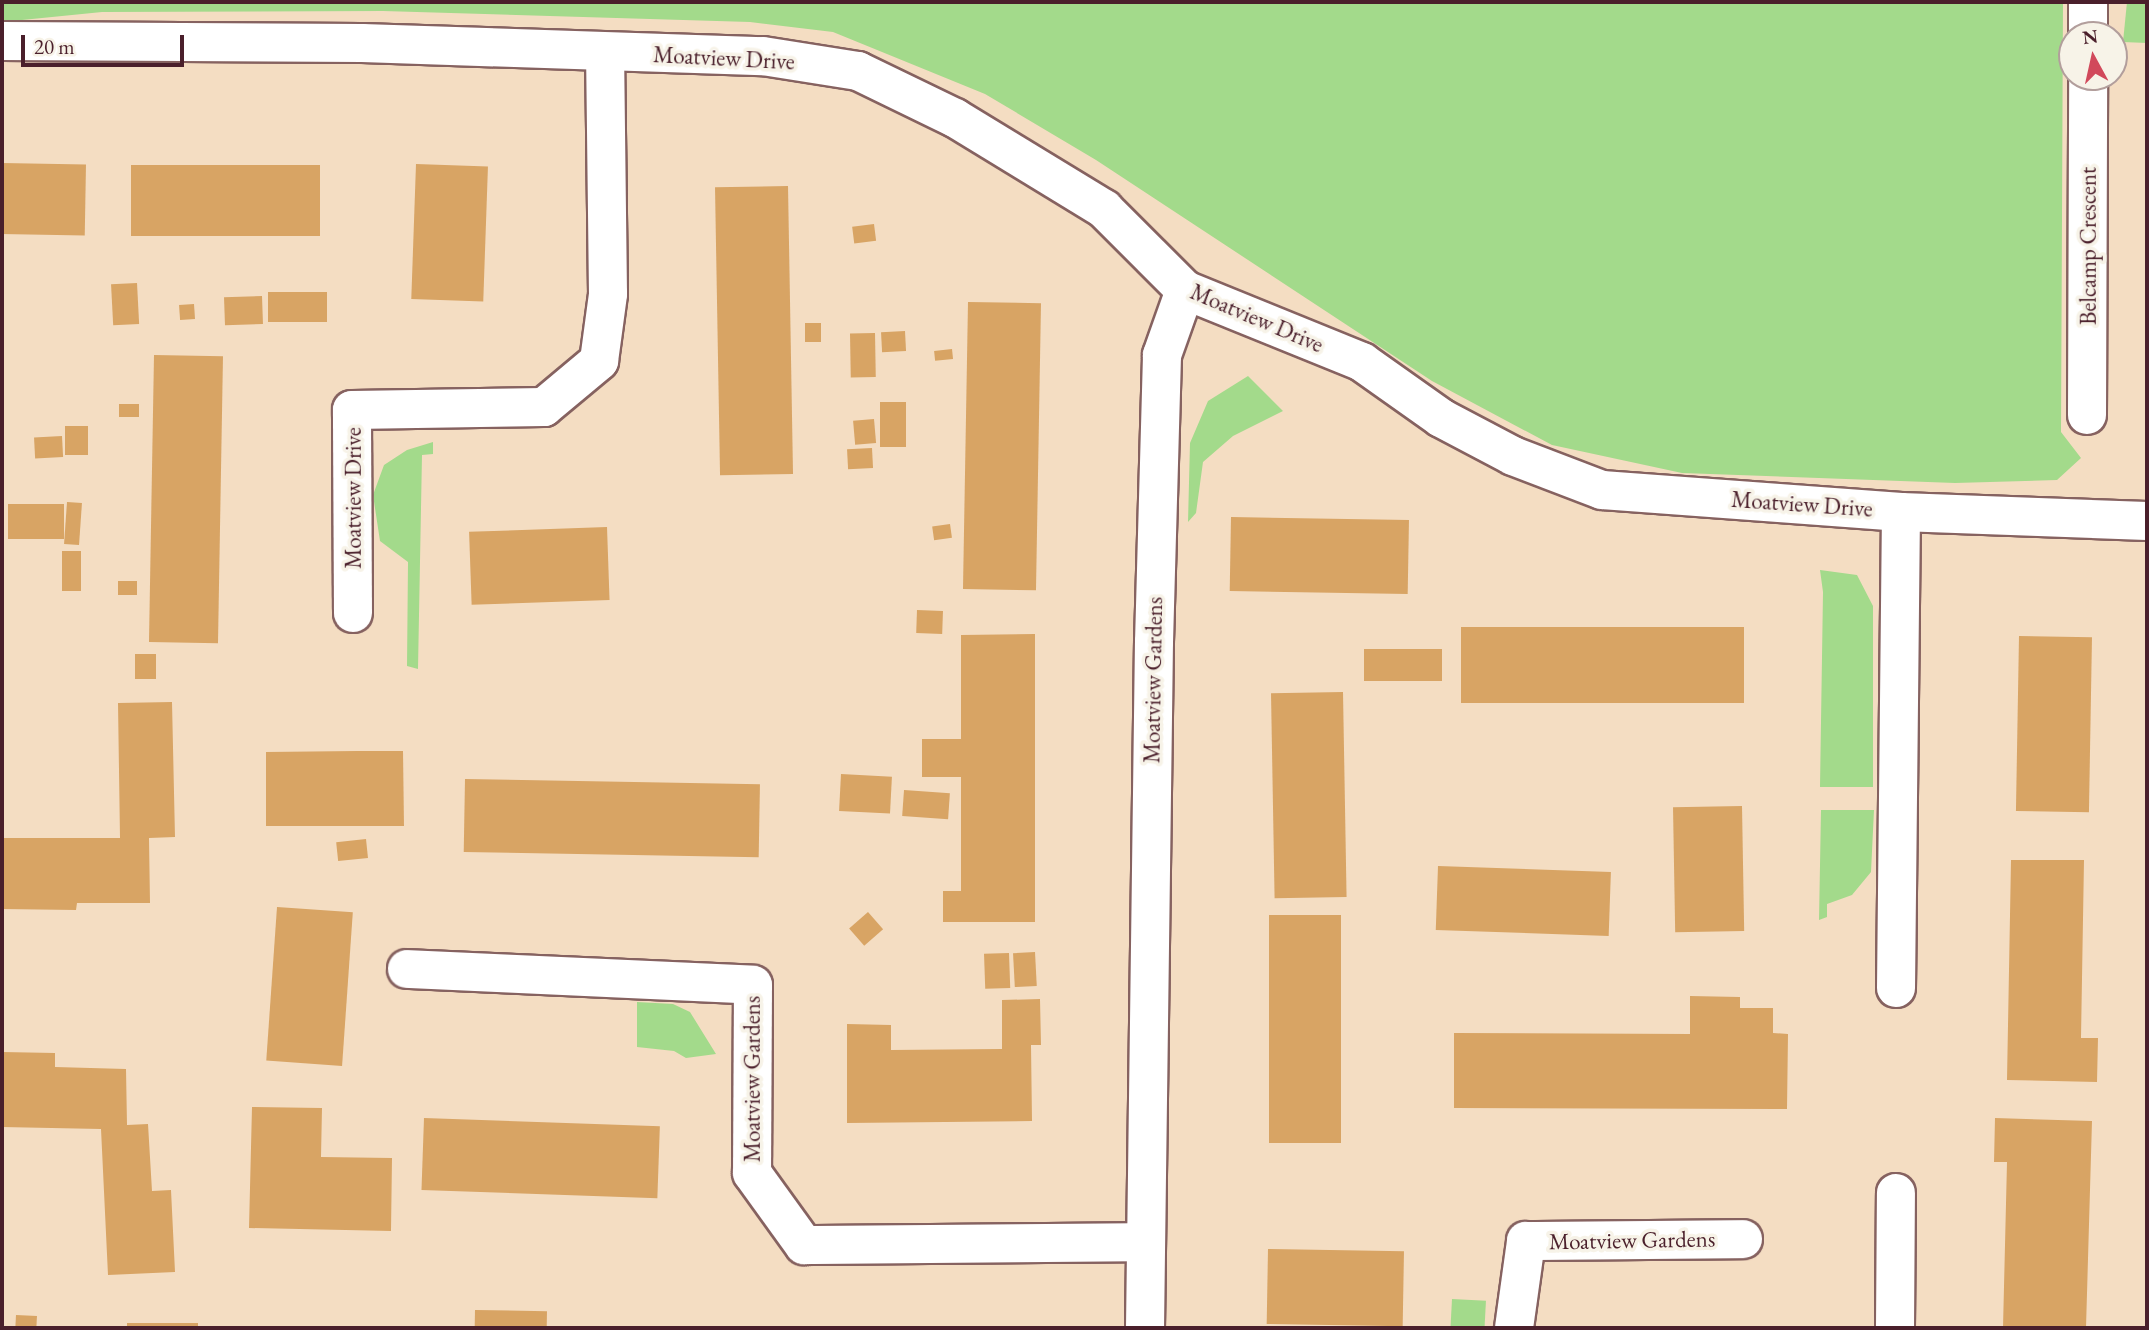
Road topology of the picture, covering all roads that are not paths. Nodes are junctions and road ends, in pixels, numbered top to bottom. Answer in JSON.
{"nodes":[{"id":1,"x":2088,"y":2,"type":"edge"},
{"id":2,"x":2088,"y":21,"type":"edge"},
{"id":3,"x":2,"y":41,"type":"edge"},
{"id":4,"x":605,"y":53,"type":"junction"},
{"id":5,"x":2088,"y":91,"type":"edge"},
{"id":6,"x":1185,"y":290,"type":"junction"},
{"id":7,"x":2087,"y":415,"type":"dead end"},
{"id":8,"x":1901,"y":512,"type":"junction"},
{"id":9,"x":2147,"y":521,"type":"edge"},
{"id":10,"x":353,"y":613,"type":"dead end"},
{"id":11,"x":407,"y":969,"type":"dead end"},
{"id":12,"x":1896,"y":988,"type":"dead end"},
{"id":13,"x":1896,"y":1193,"type":"dead end"},
{"id":14,"x":1743,"y":1239,"type":"dead end"},
{"id":15,"x":1143,"y":1242,"type":"junction"},
{"id":16,"x":1145,"y":1328,"type":"edge"},
{"id":17,"x":1514,"y":1328,"type":"edge"},
{"id":18,"x":1895,"y":1328,"type":"edge"}],
"edges":[{"from":1,"to":2,"type":"street"},
{"from":3,"to":4,"type":"street","name":"Moatview Drive"},
{"from":4,"to":6,"type":"street","name":"Moatview Drive"},
{"from":4,"to":10,"type":"street","name":"Moatview Drive"},
{"from":5,"to":7,"type":"street","name":"Belcamp Crescent"},
{"from":6,"to":8,"type":"street","name":"Moatview Drive"},
{"from":6,"to":15,"type":"street","name":"Moatview Gardens"},
{"from":8,"to":9,"type":"street","name":"Moatview Drive"},
{"from":8,"to":12,"type":"street","name":"Moatview Drive"},
{"from":11,"to":15,"type":"street","name":"Moatview Gardens"},
{"from":13,"to":18,"type":"street"},
{"from":14,"to":17,"type":"street","name":"Moatview Gardens"},
{"from":15,"to":16,"type":"street","name":"Moatview Gardens"}]}
